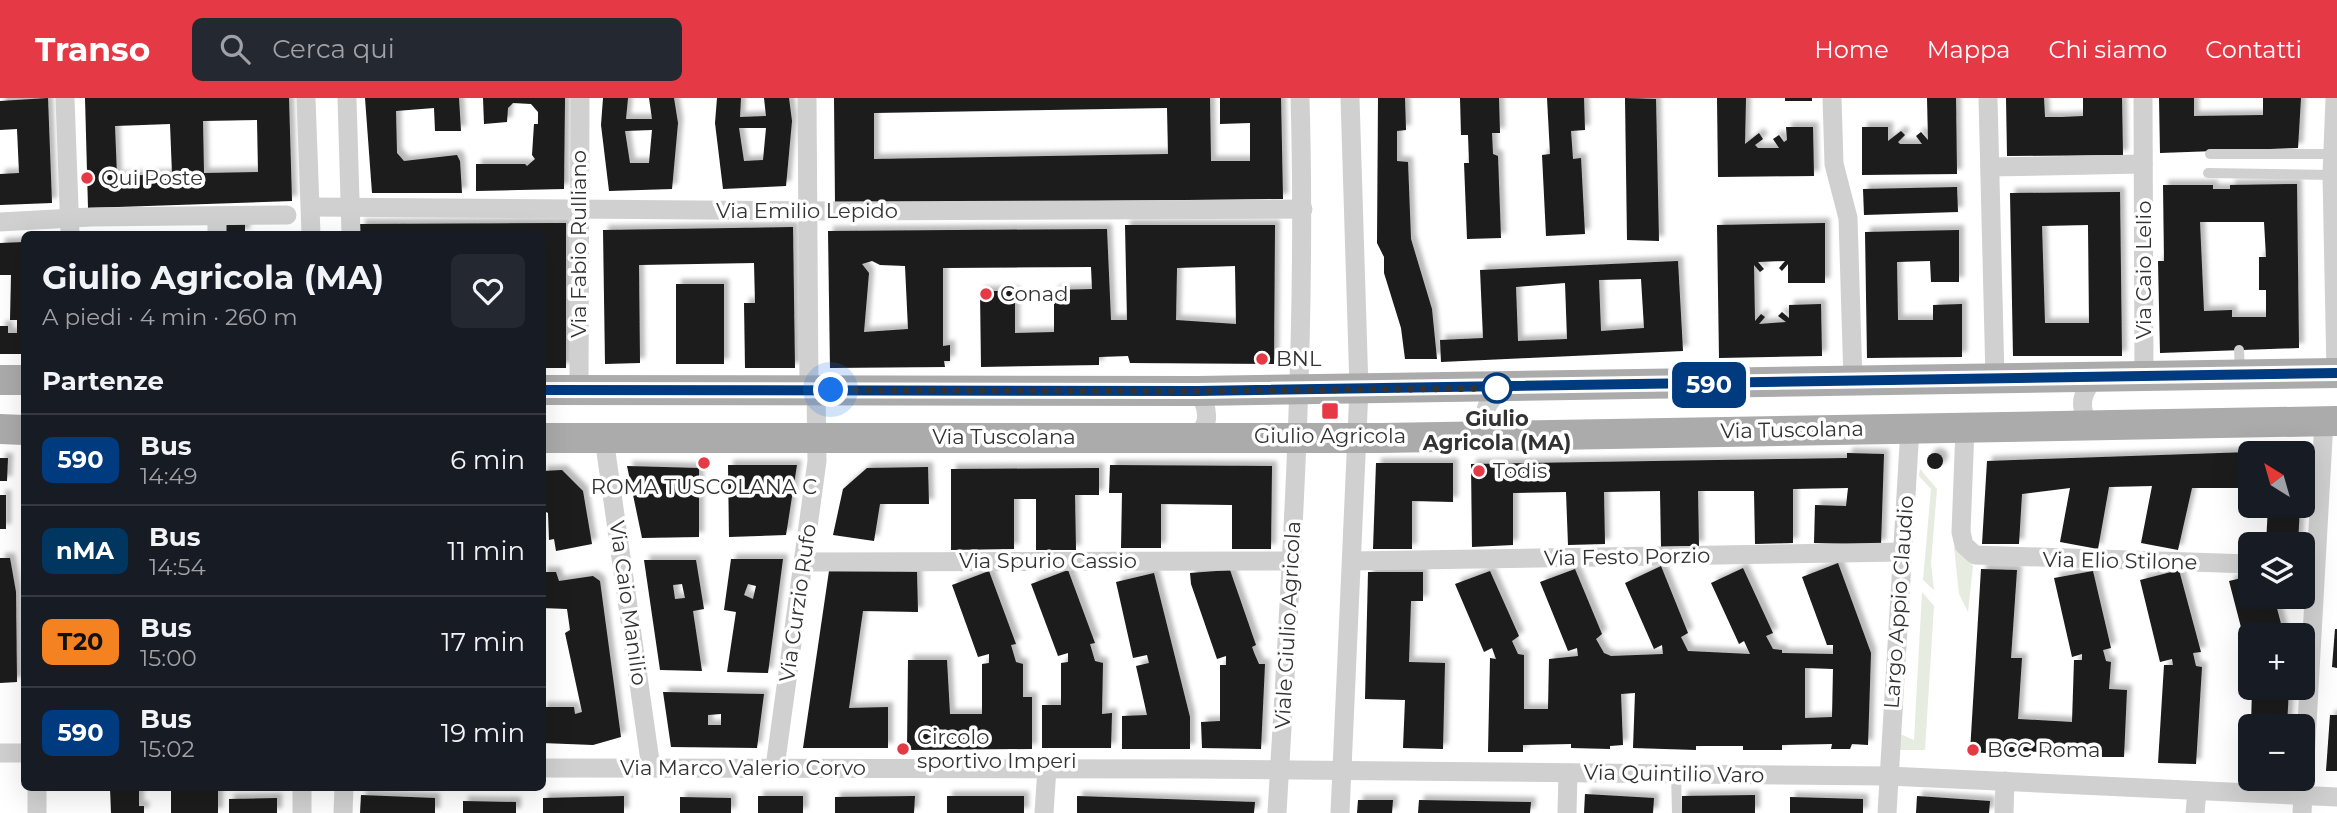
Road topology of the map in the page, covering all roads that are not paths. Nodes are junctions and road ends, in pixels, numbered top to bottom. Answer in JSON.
{"nodes":[{"id":1,"x":65,"y":98,"type":"edge"},
{"id":2,"x":306,"y":98,"type":"edge"},
{"id":3,"x":347,"y":98,"type":"edge"},
{"id":4,"x":580,"y":98,"type":"edge"},
{"id":5,"x":807,"y":98,"type":"edge"},
{"id":6,"x":1300,"y":98,"type":"edge"},
{"id":7,"x":1350,"y":98,"type":"edge"},
{"id":8,"x":1832,"y":98,"type":"edge"},
{"id":9,"x":1989,"y":98,"type":"edge"},
{"id":10,"x":2143,"y":98,"type":"edge"},
{"id":11,"x":2335,"y":98,"type":"edge"},
{"id":12,"x":2210,"y":154,"type":"dead end"},
{"id":13,"x":2332,"y":154,"type":"junction"},
{"id":14,"x":2143,"y":164,"type":"junction"},
{"id":15,"x":1990,"y":167,"type":"junction"},
{"id":16,"x":2207,"y":173,"type":"dead end"},
{"id":17,"x":2332,"y":175,"type":"junction"},
{"id":18,"x":2335,"y":199,"type":"edge"},
{"id":19,"x":312,"y":207,"type":"junction"},
{"id":20,"x":351,"y":208,"type":"junction"},
{"id":21,"x":1303,"y":209,"type":"junction"},
{"id":22,"x":579,"y":210,"type":"junction"},
{"id":23,"x":806,"y":211,"type":"junction"},
{"id":24,"x":288,"y":215,"type":"dead end"},
{"id":25,"x":0,"y":222,"type":"edge"},
{"id":26,"x":217,"y":225,"type":"edge"},
{"id":27,"x":70,"y":226,"type":"edge"},
{"id":28,"x":311,"y":231,"type":"edge"},
{"id":29,"x":351,"y":231,"type":"edge"},
{"id":30,"x":2336,"y":373,"type":"edge"},
{"id":31,"x":2144,"y":375,"type":"junction"},
{"id":32,"x":2096,"y":376,"type":"junction"},
{"id":33,"x":1995,"y":378,"type":"junction"},
{"id":34,"x":0,"y":380,"type":"edge"},
{"id":35,"x":21,"y":380,"type":"edge"},
{"id":36,"x":1853,"y":381,"type":"junction"},
{"id":37,"x":1359,"y":388,"type":"junction"},
{"id":38,"x":1507,"y":388,"type":"junction"},
{"id":39,"x":546,"y":390,"type":"edge"},
{"id":40,"x":813,"y":390,"type":"junction"},
{"id":41,"x":1301,"y":390,"type":"junction"},
{"id":42,"x":579,"y":391,"type":"junction"},
{"id":43,"x":1197,"y":391,"type":"junction"},
{"id":44,"x":2331,"y":421,"type":"edge"},
{"id":45,"x":2089,"y":426,"type":"junction"},
{"id":46,"x":1910,"y":428,"type":"junction"},
{"id":47,"x":1965,"y":428,"type":"junction"},
{"id":48,"x":0,"y":429,"type":"edge"},
{"id":49,"x":21,"y":430,"type":"edge"},
{"id":50,"x":1495,"y":435,"type":"junction"},
{"id":51,"x":1193,"y":436,"type":"junction"},
{"id":52,"x":1299,"y":437,"type":"junction"},
{"id":53,"x":546,"y":438,"type":"edge"},
{"id":54,"x":604,"y":438,"type":"junction"},
{"id":55,"x":816,"y":438,"type":"junction"},
{"id":56,"x":1357,"y":438,"type":"junction"},
{"id":57,"x":2315,"y":532,"type":"edge"},
{"id":58,"x":1902,"y":552,"type":"junction"},
{"id":59,"x":1291,"y":561,"type":"junction"},
{"id":60,"x":1352,"y":561,"type":"junction"},
{"id":61,"x":805,"y":562,"type":"junction"},
{"id":62,"x":2238,"y":564,"type":"edge"},
{"id":63,"x":2309,"y":609,"type":"edge"},
{"id":64,"x":0,"y":753,"type":"edge"},
{"id":65,"x":21,"y":753,"type":"edge"},
{"id":66,"x":775,"y":767,"type":"junction"},
{"id":67,"x":546,"y":768,"type":"edge"},
{"id":68,"x":651,"y":768,"type":"junction"},
{"id":69,"x":1047,"y":768,"type":"junction"},
{"id":70,"x":1280,"y":770,"type":"junction"},
{"id":71,"x":1343,"y":772,"type":"junction"},
{"id":72,"x":1568,"y":773,"type":"junction"},
{"id":73,"x":1676,"y":774,"type":"junction"},
{"id":74,"x":1888,"y":776,"type":"junction"},
{"id":75,"x":2005,"y":781,"type":"junction"},
{"id":76,"x":37,"y":791,"type":"edge"},
{"id":77,"x":302,"y":791,"type":"edge"},
{"id":78,"x":344,"y":791,"type":"edge"},
{"id":79,"x":2197,"y":791,"type":"junction"},
{"id":80,"x":2337,"y":797,"type":"edge"},
{"id":81,"x":2303,"y":804,"type":"edge"},
{"id":82,"x":37,"y":813,"type":"edge"},
{"id":83,"x":302,"y":813,"type":"edge"},
{"id":84,"x":343,"y":813,"type":"edge"},
{"id":85,"x":1044,"y":813,"type":"edge"},
{"id":86,"x":1277,"y":813,"type":"edge"},
{"id":87,"x":1340,"y":813,"type":"edge"},
{"id":88,"x":1567,"y":813,"type":"edge"},
{"id":89,"x":1677,"y":813,"type":"edge"},
{"id":90,"x":1886,"y":813,"type":"edge"},
{"id":91,"x":2004,"y":813,"type":"edge"},
{"id":92,"x":2195,"y":813,"type":"edge"}],
"edges":[{"from":1,"to":27,"type":"street"},
{"from":2,"to":19,"type":"street"},
{"from":3,"to":20,"type":"street"},
{"from":4,"to":22,"type":"street","name":"Via Fabio Rulliano"},
{"from":5,"to":23,"type":"street"},
{"from":6,"to":21,"type":"street"},
{"from":7,"to":37,"type":"street"},
{"from":8,"to":36,"type":"street"},
{"from":9,"to":15,"type":"street"},
{"from":10,"to":14,"type":"street","name":"Via Caio Lelio"},
{"from":11,"to":13,"type":"street"},
{"from":12,"to":13,"type":"lane"},
{"from":13,"to":17,"type":"street"},
{"from":14,"to":15,"type":"street"},
{"from":14,"to":31,"type":"street","name":"Via Caio Lelio"},
{"from":15,"to":33,"type":"street"},
{"from":16,"to":17,"type":"lane"},
{"from":17,"to":18,"type":"street"},
{"from":18,"to":30,"type":"street"},
{"from":19,"to":20,"type":"street","name":"Via Emilio Lepido"},
{"from":19,"to":28,"type":"street"},
{"from":20,"to":22,"type":"street","name":"Via Emilio Lepido"},
{"from":20,"to":29,"type":"street"},
{"from":21,"to":23,"type":"street","name":"Via Emilio Lepido"},
{"from":21,"to":41,"type":"street"},
{"from":22,"to":23,"type":"street","name":"Via Emilio Lepido"},
{"from":22,"to":42,"type":"street","name":"Via Fabio Rulliano"},
{"from":23,"to":40,"type":"street"},
{"from":24,"to":26,"type":"street"},
{"from":25,"to":27,"type":"street"},
{"from":26,"to":27,"type":"street"},
{"from":30,"to":31,"type":"main road"},
{"from":31,"to":32,"type":"main road"},
{"from":32,"to":33,"type":"main road"},
{"from":32,"to":45,"type":"street"},
{"from":33,"to":36,"type":"main road"},
{"from":34,"to":35,"type":"main road"},
{"from":36,"to":38,"type":"main road"},
{"from":37,"to":38,"type":"main road"},
{"from":37,"to":41,"type":"main road"},
{"from":37,"to":56,"type":"street"},
{"from":38,"to":50,"type":"street"},
{"from":39,"to":42,"type":"main road"},
{"from":40,"to":42,"type":"main road"},
{"from":40,"to":43,"type":"main road"},
{"from":40,"to":55,"type":"street"},
{"from":41,"to":43,"type":"main road"},
{"from":41,"to":52,"type":"street"},
{"from":43,"to":51,"type":"street"},
{"from":44,"to":45,"type":"main road","name":"Via Tuscolana"},
{"from":44,"to":57,"type":"street"},
{"from":45,"to":47,"type":"main road","name":"Via Tuscolana"},
{"from":46,"to":47,"type":"main road","name":"Via Tuscolana"},
{"from":46,"to":50,"type":"main road","name":"Via Tuscolana"},
{"from":46,"to":58,"type":"street","name":"Largo Appio Claudio"},
{"from":47,"to":62,"type":"street","name":"Via Elio Stilone"},
{"from":48,"to":49,"type":"main road"},
{"from":50,"to":56,"type":"main road","name":"Via Tuscolana"},
{"from":51,"to":52,"type":"main road","name":"Via Tuscolana"},
{"from":51,"to":55,"type":"main road","name":"Via Tuscolana"},
{"from":52,"to":56,"type":"main road","name":"Via Tuscolana"},
{"from":52,"to":59,"type":"street","name":"Viale Giulio Agricola"},
{"from":53,"to":54,"type":"main road","name":"Via Tuscolana"},
{"from":54,"to":55,"type":"main road","name":"Via Tuscolana"},
{"from":54,"to":68,"type":"street","name":"Via Caio Manilio"},
{"from":55,"to":61,"type":"street","name":"Via Curzio Rufo"},
{"from":56,"to":60,"type":"street"},
{"from":58,"to":60,"type":"street","name":"Via Festo Porzio"},
{"from":58,"to":74,"type":"street","name":"Largo Appio Claudio"},
{"from":59,"to":61,"type":"street","name":"Via Spurio Cassio"},
{"from":59,"to":70,"type":"street","name":"Viale Giulio Agricola"},
{"from":60,"to":71,"type":"street"},
{"from":61,"to":66,"type":"street","name":"Via Curzio Rufo"},
{"from":63,"to":81,"type":"street"},
{"from":64,"to":65,"type":"street"},
{"from":66,"to":68,"type":"street","name":"Via Marco Valerio Corvo"},
{"from":66,"to":69,"type":"street","name":"Via Marco Valerio Corvo"},
{"from":67,"to":68,"type":"street","name":"Via Marco Valerio Corvo"},
{"from":69,"to":70,"type":"street","name":"Via Marco Valerio Corvo"},
{"from":69,"to":85,"type":"street"},
{"from":70,"to":71,"type":"street","name":"Via Quintilio Varo"},
{"from":70,"to":86,"type":"street","name":"Viale Giulio Agricola"},
{"from":71,"to":72,"type":"street","name":"Via Quintilio Varo"},
{"from":71,"to":87,"type":"street"},
{"from":72,"to":73,"type":"street","name":"Via Quintilio Varo"},
{"from":72,"to":88,"type":"street"},
{"from":73,"to":74,"type":"street","name":"Via Quintilio Varo"},
{"from":73,"to":89,"type":"lane"},
{"from":74,"to":75,"type":"street","name":"Via Quintilio Varo"},
{"from":74,"to":90,"type":"street","name":"Largo Appio Claudio"},
{"from":75,"to":79,"type":"street","name":"Via Quintilio Varo"},
{"from":75,"to":91,"type":"street"},
{"from":76,"to":82,"type":"street"},
{"from":77,"to":83,"type":"street"},
{"from":78,"to":84,"type":"street"},
{"from":79,"to":81,"type":"street"},
{"from":79,"to":92,"type":"street"},
{"from":80,"to":81,"type":"street"}]}
